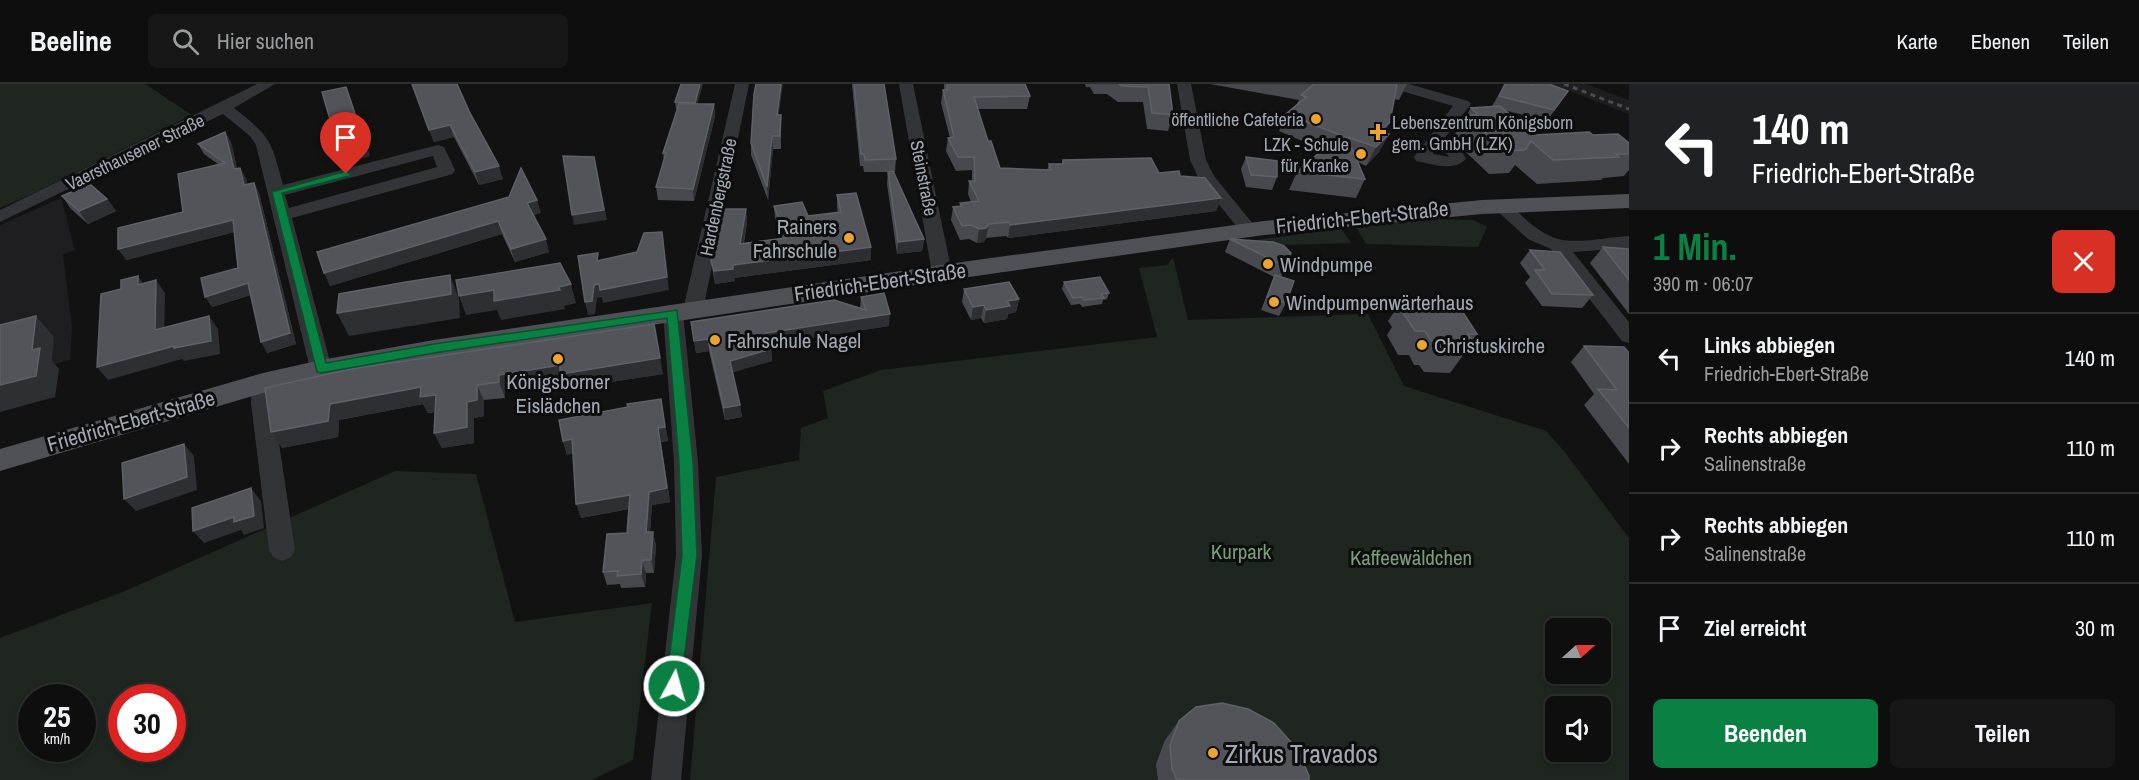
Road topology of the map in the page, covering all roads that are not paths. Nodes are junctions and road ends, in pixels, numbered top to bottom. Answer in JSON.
{"nodes":[{"id":1,"x":268,"y":84,"type":"edge"},
{"id":2,"x":742,"y":84,"type":"edge"},
{"id":3,"x":906,"y":84,"type":"edge"},
{"id":4,"x":1185,"y":84,"type":"edge"},
{"id":5,"x":1393,"y":84,"type":"edge"},
{"id":6,"x":224,"y":107,"type":"junction"},
{"id":7,"x":1433,"y":142,"type":"dead end"},
{"id":8,"x":277,"y":192,"type":"junction"},
{"id":9,"x":1629,"y":201,"type":"edge"},
{"id":10,"x":1501,"y":205,"type":"junction"},
{"id":11,"x":283,"y":215,"type":"junction"},
{"id":12,"x":0,"y":217,"type":"edge"},
{"id":13,"x":1248,"y":229,"type":"junction"},
{"id":14,"x":1629,"y":242,"type":"edge"},
{"id":15,"x":1559,"y":247,"type":"junction"},
{"id":16,"x":942,"y":273,"type":"junction"},
{"id":17,"x":683,"y":311,"type":"junction"},
{"id":18,"x":1629,"y":336,"type":"edge"},
{"id":19,"x":321,"y":369,"type":"junction"},
{"id":20,"x":263,"y":383,"type":"junction"},
{"id":21,"x":0,"y":460,"type":"edge"},
{"id":22,"x":282,"y":550,"type":"dead end"},
{"id":23,"x":666,"y":780,"type":"edge"}],
"edges":[{"from":1,"to":6,"type":"street","name":"Vaersthausener Straße"},
{"from":2,"to":17,"type":"street","name":"Hardenbergstraße"},
{"from":3,"to":16,"type":"street","name":"Steinstraße"},
{"from":4,"to":13,"type":"street"},
{"from":5,"to":7,"type":"street"},
{"from":6,"to":8,"type":"street"},
{"from":6,"to":12,"type":"street","name":"Vaersthausener Straße"},
{"from":8,"to":11,"type":"street"},
{"from":8,"to":11,"type":"street"},
{"from":9,"to":10,"type":"main road","name":"Friedrich-Ebert-Straße"},
{"from":10,"to":13,"type":"main road","name":"Friedrich-Ebert-Straße"},
{"from":10,"to":15,"type":"street"},
{"from":11,"to":19,"type":"street"},
{"from":13,"to":16,"type":"main road","name":"Friedrich-Ebert-Straße"},
{"from":14,"to":15,"type":"street"},
{"from":15,"to":18,"type":"street"},
{"from":16,"to":17,"type":"main road","name":"Friedrich-Ebert-Straße"},
{"from":17,"to":19,"type":"main road","name":"Friedrich-Ebert-Straße"},
{"from":17,"to":23,"type":"street","name":"Hardenbergstraße"},
{"from":19,"to":20,"type":"main road","name":"Friedrich-Ebert-Straße"},
{"from":20,"to":21,"type":"main road","name":"Friedrich-Ebert-Straße"},
{"from":20,"to":22,"type":"street"}]}
